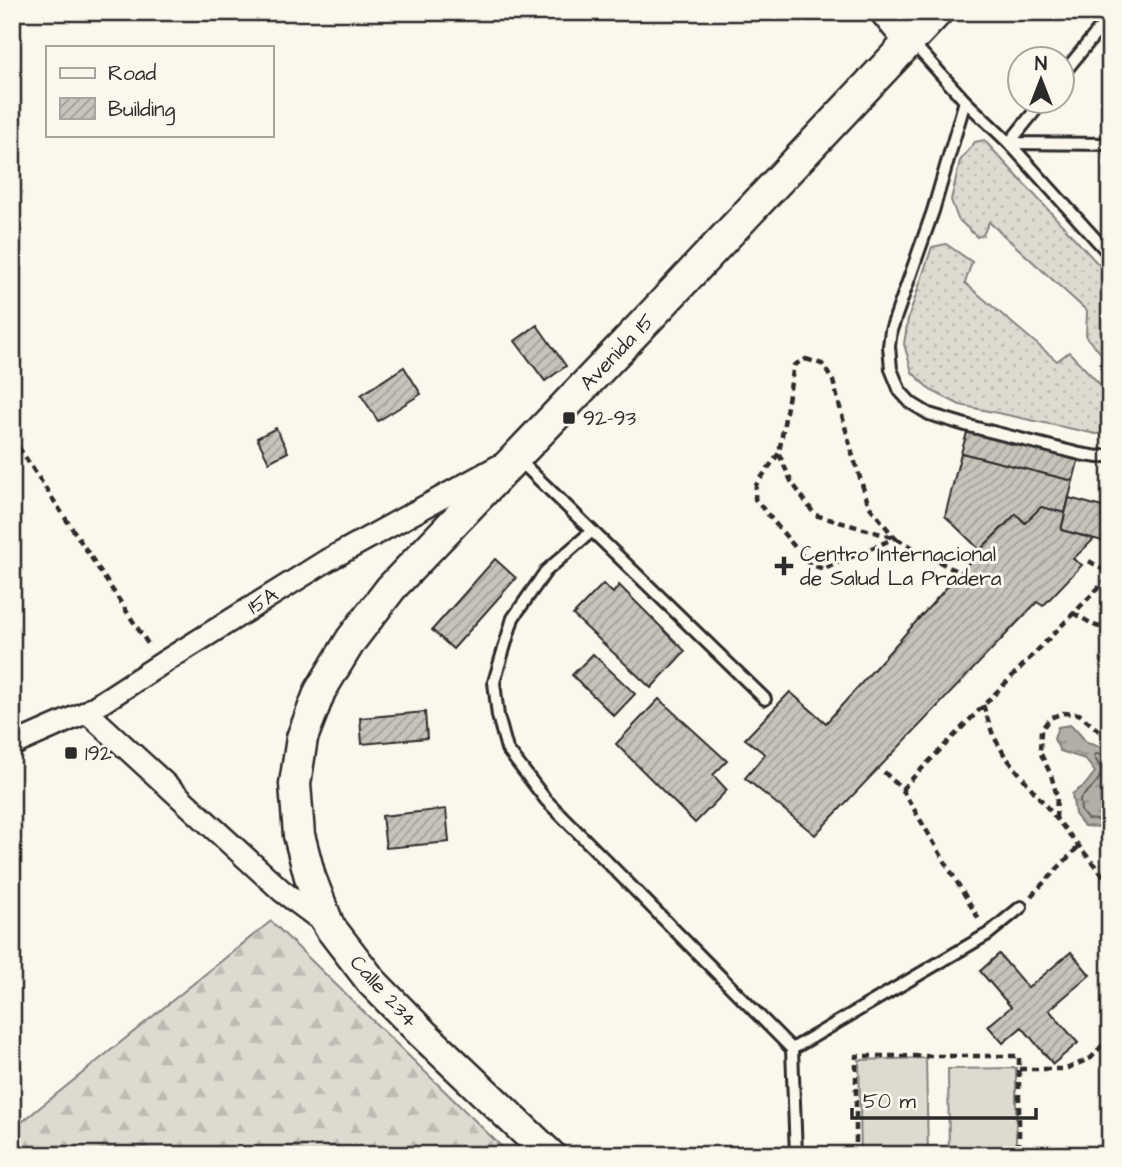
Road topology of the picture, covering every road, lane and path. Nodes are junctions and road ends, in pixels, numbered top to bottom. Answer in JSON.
{"nodes":[{"id":1,"x":886,"y":12,"type":"edge"},
{"id":2,"x":937,"y":12,"type":"edge"},
{"id":3,"x":1110,"y":16,"type":"edge"},
{"id":4,"x":910,"y":40,"type":"junction"},
{"id":5,"x":1076,"y":58,"type":"edge"},
{"id":6,"x":965,"y":101,"type":"junction"},
{"id":7,"x":1031,"y":116,"type":"edge"},
{"id":8,"x":1009,"y":143,"type":"junction"},
{"id":9,"x":1110,"y":144,"type":"edge"},
{"id":10,"x":1110,"y":256,"type":"edge"},
{"id":11,"x":12,"y":437,"type":"edge"},
{"id":12,"x":779,"y":453,"type":"junction"},
{"id":13,"x":1110,"y":455,"type":"edge"},
{"id":14,"x":516,"y":457,"type":"junction"},
{"id":15,"x":592,"y":531,"type":"junction"},
{"id":16,"x":895,"y":538,"type":"junction"},
{"id":17,"x":1089,"y":561,"type":"dead end"},
{"id":18,"x":960,"y":573,"type":"dead end"},
{"id":19,"x":1110,"y":575,"type":"edge"},
{"id":20,"x":1073,"y":613,"type":"junction"},
{"id":21,"x":1110,"y":629,"type":"edge"},
{"id":22,"x":164,"y":662,"type":"junction"},
{"id":23,"x":765,"y":699,"type":"dead end"},
{"id":24,"x":983,"y":705,"type":"junction"},
{"id":25,"x":87,"y":712,"type":"junction"},
{"id":26,"x":1110,"y":736,"type":"edge"},
{"id":27,"x":12,"y":745,"type":"edge"},
{"id":28,"x":884,"y":772,"type":"dead end"},
{"id":29,"x":295,"y":784,"type":"joint"},
{"id":30,"x":902,"y":789,"type":"junction"},
{"id":31,"x":1056,"y":819,"type":"junction"},
{"id":32,"x":1079,"y":846,"type":"junction"},
{"id":33,"x":1110,"y":884,"type":"edge"},
{"id":34,"x":1021,"y":907,"type":"joint"},
{"id":35,"x":329,"y":926,"type":"junction"},
{"id":36,"x":988,"y":934,"type":"junction"},
{"id":37,"x":1110,"y":1037,"type":"edge"},
{"id":38,"x":792,"y":1049,"type":"junction"},
{"id":39,"x":1019,"y":1069,"type":"junction"},
{"id":40,"x":550,"y":1155,"type":"edge"},
{"id":41,"x":796,"y":1155,"type":"edge"},
{"id":42,"x":856,"y":1155,"type":"edge"},
{"id":43,"x":1019,"y":1155,"type":"edge"}],
"edges":[{"from":1,"to":4,"type":"street"},
{"from":2,"to":4,"type":"street","name":"Avenida 15"},
{"from":3,"to":5,"type":"lane"},
{"from":4,"to":6,"type":"lane"},
{"from":4,"to":14,"type":"street","name":"Avenida 15"},
{"from":6,"to":8,"type":"lane"},
{"from":6,"to":13,"type":"lane"},
{"from":7,"to":8,"type":"lane"},
{"from":8,"to":9,"type":"lane"},
{"from":8,"to":10,"type":"lane"},
{"from":11,"to":22,"type":"path"},
{"from":12,"to":16,"type":"path"},
{"from":12,"to":16,"type":"path"},
{"from":12,"to":16,"type":"path"},
{"from":14,"to":15,"type":"lane"},
{"from":14,"to":22,"type":"street","name":"15A"},
{"from":14,"to":29,"type":"street","name":"Avenida 15"},
{"from":15,"to":23,"type":"lane"},
{"from":15,"to":38,"type":"lane"},
{"from":16,"to":18,"type":"path"},
{"from":17,"to":19,"type":"path"},
{"from":19,"to":20,"type":"path"},
{"from":20,"to":21,"type":"path"},
{"from":20,"to":24,"type":"path"},
{"from":22,"to":25,"type":"street","name":"15A"},
{"from":24,"to":30,"type":"path"},
{"from":24,"to":31,"type":"path"},
{"from":25,"to":27,"type":"street","name":"15A"},
{"from":25,"to":35,"type":"street"},
{"from":26,"to":31,"type":"path"},
{"from":28,"to":30,"type":"path"},
{"from":29,"to":35,"type":"street","name":"Calle 234"},
{"from":30,"to":36,"type":"path"},
{"from":31,"to":32,"type":"path"},
{"from":32,"to":33,"type":"path"},
{"from":32,"to":34,"type":"path"},
{"from":34,"to":36,"type":"lane"},
{"from":35,"to":40,"type":"street","name":"Calle 234"},
{"from":36,"to":38,"type":"lane"},
{"from":37,"to":39,"type":"path"},
{"from":38,"to":41,"type":"lane"},
{"from":39,"to":42,"type":"path"},
{"from":39,"to":43,"type":"path"}]}
